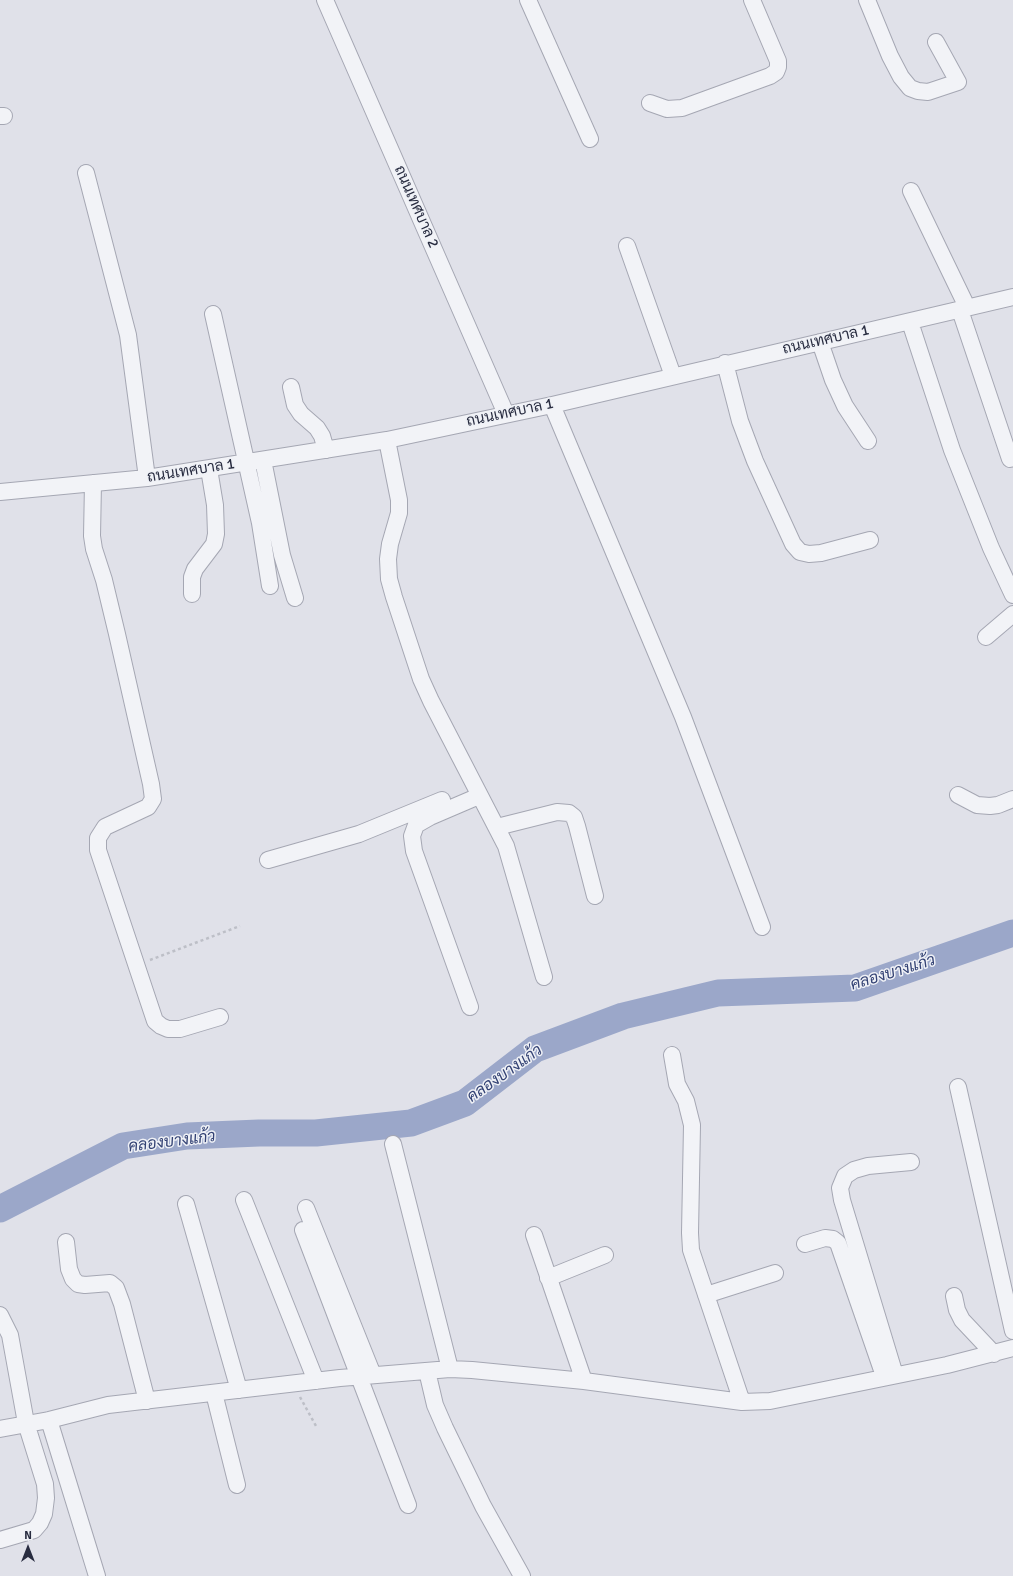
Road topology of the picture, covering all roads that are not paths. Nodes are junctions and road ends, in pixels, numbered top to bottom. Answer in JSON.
{"nodes":[{"id":1,"x":325,"y":0,"type":"edge"},
{"id":2,"x":528,"y":0,"type":"edge"},
{"id":3,"x":752,"y":0,"type":"edge"},
{"id":4,"x":867,"y":0,"type":"edge"},
{"id":5,"x":936,"y":42,"type":"dead end"},
{"id":6,"x":650,"y":103,"type":"dead end"},
{"id":7,"x":590,"y":139,"type":"dead end"},
{"id":8,"x":86,"y":173,"type":"dead end"},
{"id":9,"x":911,"y":191,"type":"dead end"},
{"id":10,"x":627,"y":246,"type":"dead end"},
{"id":11,"x":1013,"y":297,"type":"edge"},
{"id":12,"x":963,"y":308,"type":"junction"},
{"id":13,"x":213,"y":314,"type":"dead end"},
{"id":14,"x":910,"y":322,"type":"junction"},
{"id":15,"x":820,"y":342,"type":"junction"},
{"id":16,"x":725,"y":363,"type":"junction"},
{"id":17,"x":673,"y":376,"type":"junction"},
{"id":18,"x":291,"y":387,"type":"dead end"},
{"id":19,"x":552,"y":405,"type":"junction"},
{"id":20,"x":506,"y":414,"type":"junction"},
{"id":21,"x":387,"y":440,"type":"junction"},
{"id":22,"x":868,"y":441,"type":"dead end"},
{"id":23,"x":326,"y":450,"type":"junction"},
{"id":24,"x":1010,"y":459,"type":"dead end"},
{"id":25,"x":262,"y":460,"type":"junction"},
{"id":26,"x":246,"y":463,"type":"junction"},
{"id":27,"x":209,"y":469,"type":"junction"},
{"id":28,"x":148,"y":478,"type":"junction"},
{"id":29,"x":93,"y":483,"type":"junction"},
{"id":30,"x":0,"y":492,"type":"edge"},
{"id":31,"x":870,"y":540,"type":"dead end"},
{"id":32,"x":270,"y":586,"type":"dead end"},
{"id":33,"x":192,"y":594,"type":"dead end"},
{"id":34,"x":1013,"y":595,"type":"edge"},
{"id":35,"x":295,"y":598,"type":"dead end"},
{"id":36,"x":1013,"y":614,"type":"edge"},
{"id":37,"x":986,"y":637,"type":"dead end"},
{"id":38,"x":477,"y":792,"type":"junction"},
{"id":39,"x":958,"y":795,"type":"dead end"},
{"id":40,"x":1013,"y":799,"type":"edge"},
{"id":41,"x":497,"y":827,"type":"junction"},
{"id":42,"x":268,"y":860,"type":"dead end"},
{"id":43,"x":595,"y":896,"type":"dead end"},
{"id":44,"x":762,"y":928,"type":"dead end"},
{"id":45,"x":544,"y":977,"type":"dead end"},
{"id":46,"x":470,"y":1007,"type":"dead end"},
{"id":47,"x":220,"y":1017,"type":"dead end"},
{"id":48,"x":672,"y":1055,"type":"dead end"},
{"id":49,"x":958,"y":1087,"type":"dead end"},
{"id":50,"x":393,"y":1144,"type":"dead end"},
{"id":51,"x":911,"y":1162,"type":"dead end"},
{"id":52,"x":244,"y":1200,"type":"dead end"},
{"id":53,"x":186,"y":1204,"type":"dead end"},
{"id":54,"x":306,"y":1208,"type":"dead end"},
{"id":55,"x":303,"y":1230,"type":"dead end"},
{"id":56,"x":534,"y":1235,"type":"dead end"},
{"id":57,"x":66,"y":1242,"type":"dead end"},
{"id":58,"x":805,"y":1244,"type":"dead end"},
{"id":59,"x":606,"y":1254,"type":"dead end"},
{"id":60,"x":775,"y":1273,"type":"dead end"},
{"id":61,"x":548,"y":1278,"type":"junction"},
{"id":62,"x":706,"y":1295,"type":"junction"},
{"id":63,"x":954,"y":1296,"type":"dead end"},
{"id":64,"x":0,"y":1315,"type":"edge"},
{"id":65,"x":1013,"y":1331,"type":"edge"},
{"id":66,"x":1013,"y":1348,"type":"edge"},
{"id":67,"x":994,"y":1354,"type":"junction"},
{"id":68,"x":450,"y":1369,"type":"junction"},
{"id":69,"x":427,"y":1371,"type":"junction"},
{"id":70,"x":366,"y":1376,"type":"junction"},
{"id":71,"x":890,"y":1376,"type":"junction"},
{"id":72,"x":316,"y":1381,"type":"junction"},
{"id":73,"x":584,"y":1381,"type":"junction"},
{"id":74,"x":238,"y":1390,"type":"junction"},
{"id":75,"x":214,"y":1393,"type":"junction"},
{"id":76,"x":148,"y":1401,"type":"junction"},
{"id":77,"x":742,"y":1402,"type":"junction"},
{"id":78,"x":48,"y":1420,"type":"junction"},
{"id":79,"x":26,"y":1423,"type":"junction"},
{"id":80,"x":0,"y":1429,"type":"edge"},
{"id":81,"x":237,"y":1485,"type":"dead end"},
{"id":82,"x":408,"y":1505,"type":"dead end"},
{"id":83,"x":0,"y":1540,"type":"edge"},
{"id":84,"x":97,"y":1576,"type":"edge"},
{"id":85,"x":522,"y":1576,"type":"edge"}],
"edges":[{"from":1,"to":20,"type":"street","name":"ถนนเทศบาล 2"},
{"from":2,"to":7,"type":"street"},
{"from":3,"to":6,"type":"street"},
{"from":4,"to":5,"type":"street"},
{"from":8,"to":28,"type":"street"},
{"from":9,"to":12,"type":"street"},
{"from":10,"to":17,"type":"street"},
{"from":11,"to":12,"type":"street","name":"ถนนเทศบาล 1"},
{"from":12,"to":14,"type":"street","name":"ถนนเทศบาล 1"},
{"from":12,"to":24,"type":"street"},
{"from":13,"to":26,"type":"street"},
{"from":14,"to":15,"type":"street","name":"ถนนเทศบาล 1"},
{"from":14,"to":34,"type":"street"},
{"from":15,"to":16,"type":"street","name":"ถนนเทศบาล 1"},
{"from":15,"to":22,"type":"street"},
{"from":16,"to":17,"type":"street","name":"ถนนเทศบาล 1"},
{"from":16,"to":31,"type":"street"},
{"from":17,"to":19,"type":"street","name":"ถนนเทศบาล 1"},
{"from":18,"to":23,"type":"street"},
{"from":19,"to":20,"type":"street","name":"ถนนเทศบาล 1"},
{"from":19,"to":44,"type":"street"},
{"from":20,"to":21,"type":"street","name":"ถนนเทศบาล 1"},
{"from":21,"to":23,"type":"street","name":"ถนนเทศบาล 1"},
{"from":21,"to":38,"type":"street"},
{"from":23,"to":25,"type":"street","name":"ถนนเทศบาล 1"},
{"from":25,"to":26,"type":"street","name":"ถนนเทศบาล 1"},
{"from":25,"to":35,"type":"street"},
{"from":26,"to":27,"type":"street","name":"ถนนเทศบาล 1"},
{"from":26,"to":32,"type":"street"},
{"from":27,"to":28,"type":"street","name":"ถนนเทศบาล 1"},
{"from":27,"to":33,"type":"street"},
{"from":28,"to":29,"type":"street","name":"ถนนเทศบาล 1"},
{"from":29,"to":30,"type":"street","name":"ถนนเทศบาล 1"},
{"from":29,"to":47,"type":"street"},
{"from":36,"to":37,"type":"street"},
{"from":38,"to":41,"type":"street"},
{"from":38,"to":42,"type":"street"},
{"from":38,"to":46,"type":"street"},
{"from":39,"to":40,"type":"street"},
{"from":41,"to":43,"type":"street"},
{"from":41,"to":45,"type":"street"},
{"from":48,"to":62,"type":"street"},
{"from":49,"to":65,"type":"street"},
{"from":50,"to":68,"type":"street"},
{"from":51,"to":71,"type":"street"},
{"from":52,"to":72,"type":"street"},
{"from":53,"to":74,"type":"street"},
{"from":54,"to":70,"type":"street"},
{"from":55,"to":70,"type":"street"},
{"from":56,"to":61,"type":"street"},
{"from":57,"to":76,"type":"street"},
{"from":58,"to":71,"type":"street"},
{"from":59,"to":61,"type":"street"},
{"from":60,"to":62,"type":"street"},
{"from":61,"to":73,"type":"street"},
{"from":62,"to":77,"type":"street"},
{"from":63,"to":67,"type":"street"},
{"from":64,"to":79,"type":"street"},
{"from":66,"to":67,"type":"street"},
{"from":67,"to":71,"type":"street"},
{"from":68,"to":69,"type":"street"},
{"from":68,"to":73,"type":"street"},
{"from":69,"to":70,"type":"street"},
{"from":69,"to":85,"type":"street"},
{"from":70,"to":72,"type":"street"},
{"from":70,"to":82,"type":"street"},
{"from":71,"to":77,"type":"street"},
{"from":72,"to":74,"type":"street"},
{"from":73,"to":77,"type":"street"},
{"from":74,"to":75,"type":"street"},
{"from":75,"to":76,"type":"street"},
{"from":75,"to":81,"type":"street"},
{"from":76,"to":78,"type":"street"},
{"from":78,"to":79,"type":"street"},
{"from":78,"to":84,"type":"street"},
{"from":79,"to":80,"type":"street"},
{"from":79,"to":83,"type":"street"}]}
